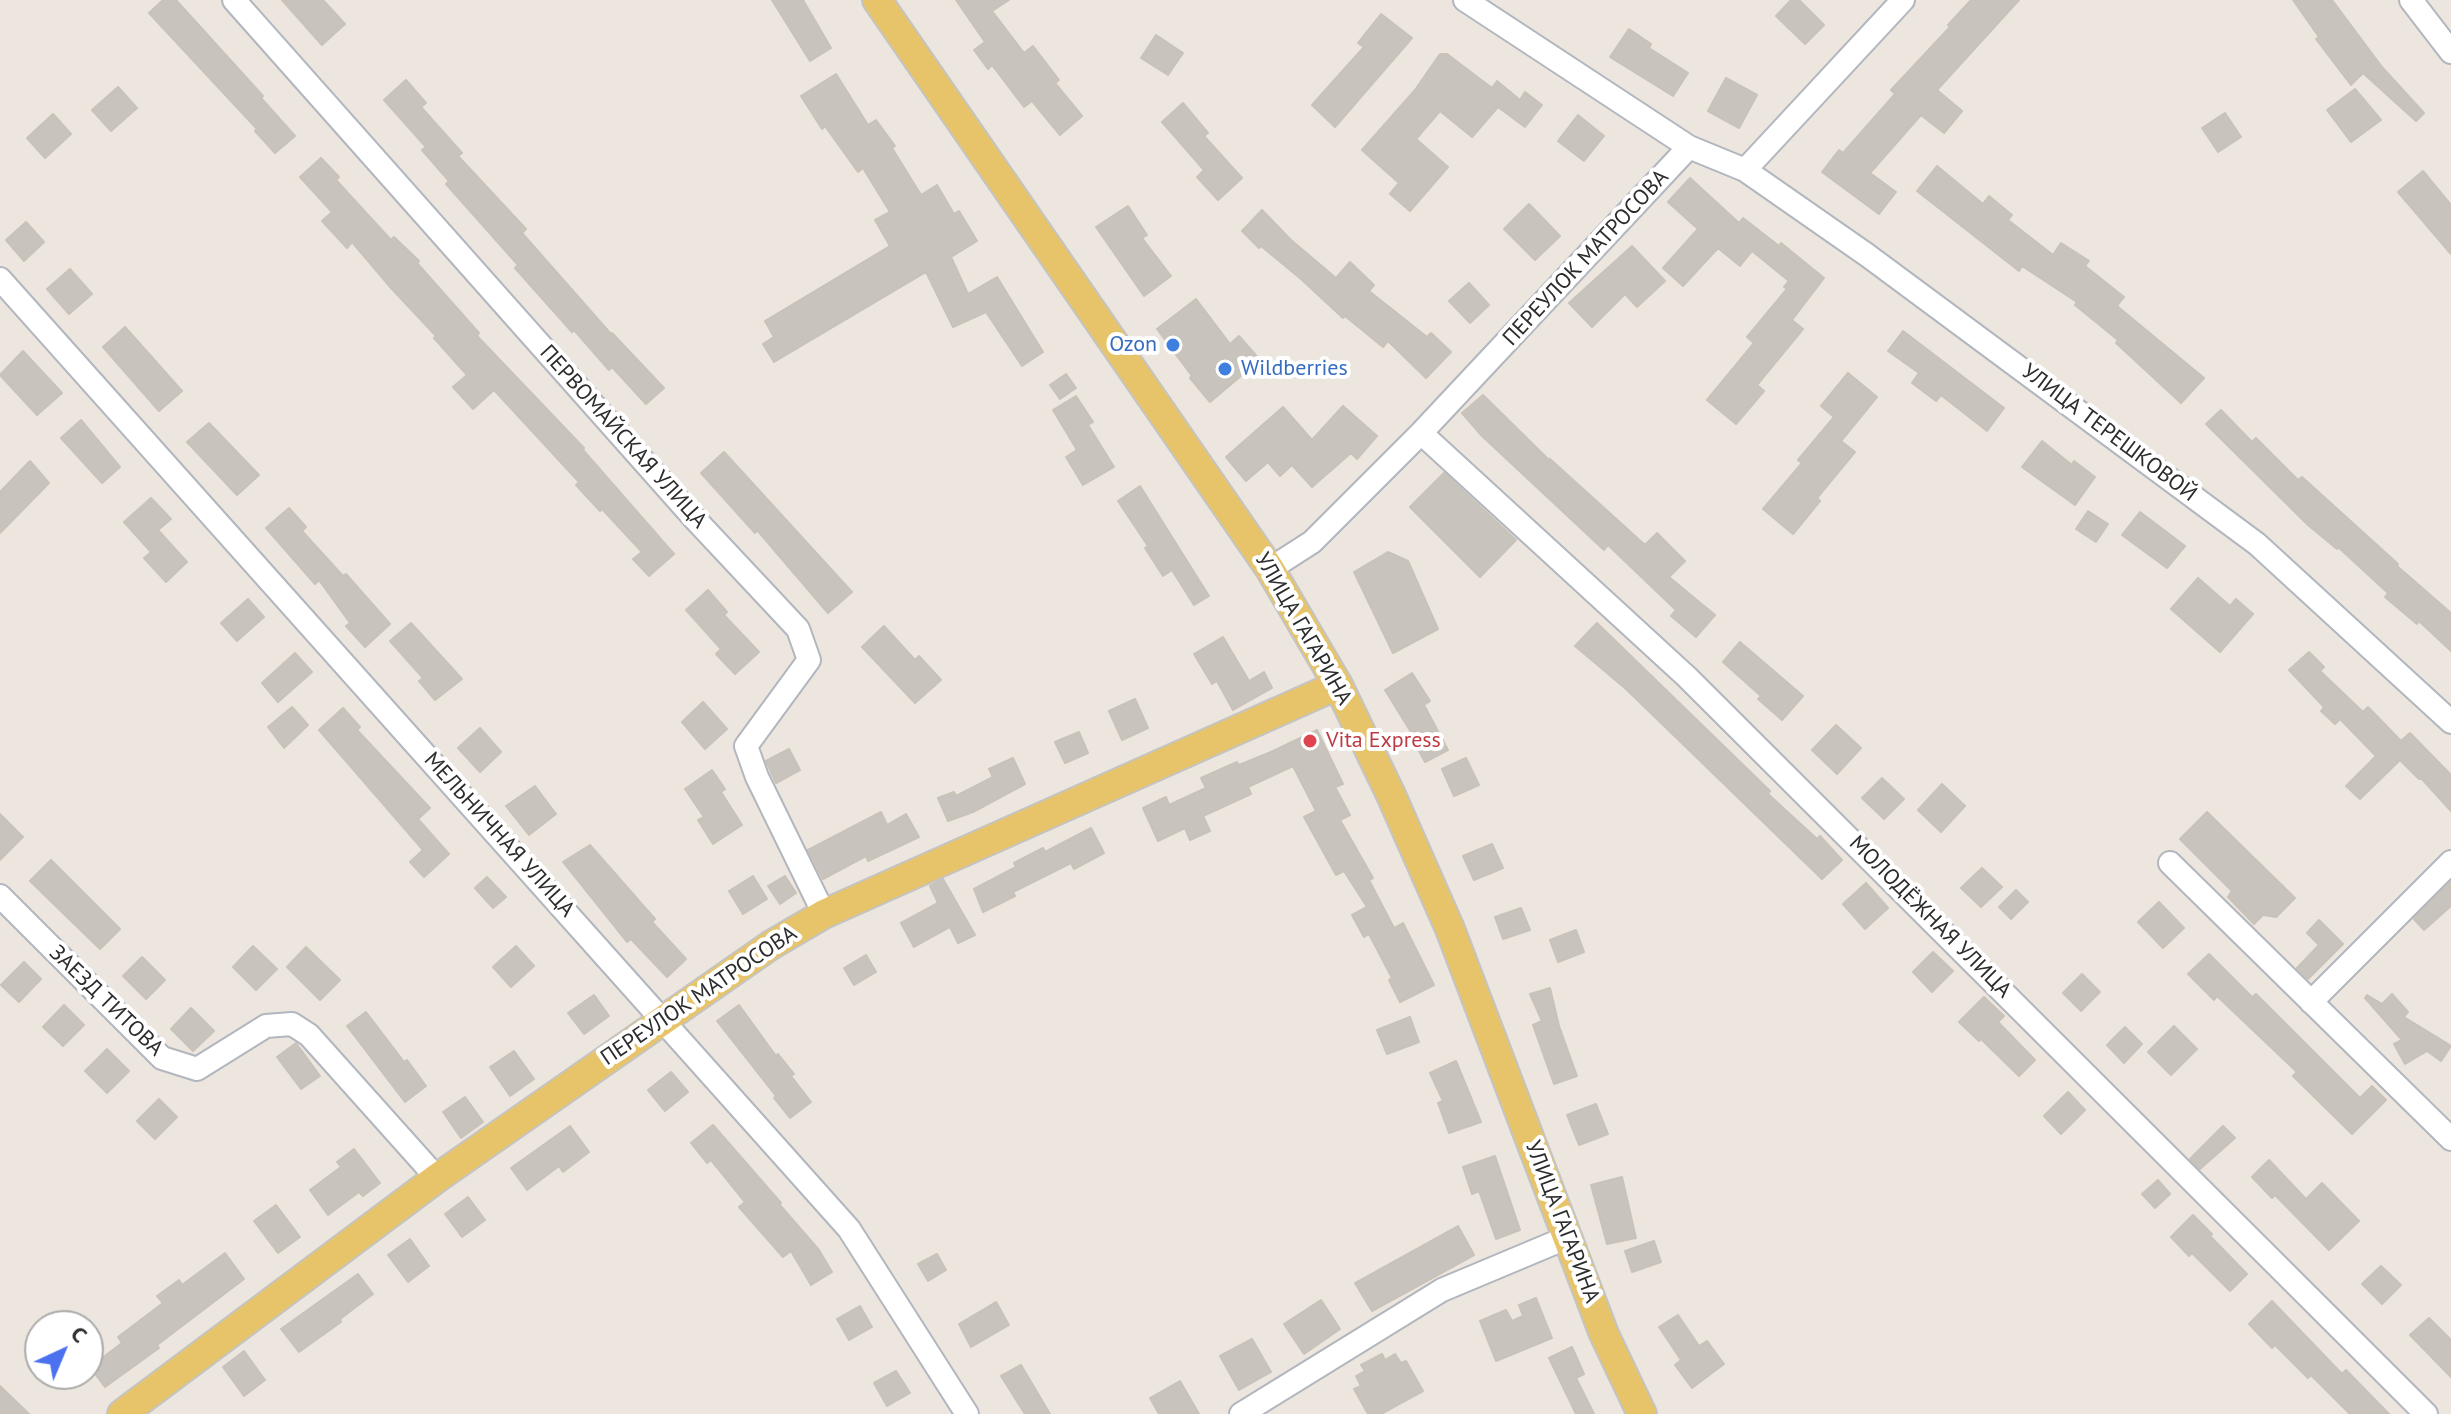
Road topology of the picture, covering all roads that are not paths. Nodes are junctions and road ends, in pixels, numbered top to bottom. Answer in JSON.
{"nodes":[{"id":1,"x":234,"y":0,"type":"edge"},
{"id":2,"x":877,"y":0,"type":"edge"},
{"id":3,"x":1465,"y":0,"type":"edge"},
{"id":4,"x":1903,"y":0,"type":"edge"},
{"id":5,"x":2411,"y":0,"type":"edge"},
{"id":6,"x":2451,"y":52,"type":"edge"},
{"id":7,"x":1689,"y":147,"type":"junction"},
{"id":8,"x":1745,"y":170,"type":"junction"},
{"id":9,"x":0,"y":279,"type":"edge"},
{"id":10,"x":1421,"y":433,"type":"junction"},
{"id":11,"x":1270,"y":569,"type":"junction"},
{"id":12,"x":1338,"y":685,"type":"junction"},
{"id":13,"x":2451,"y":722,"type":"edge"},
{"id":14,"x":2451,"y":862,"type":"edge"},
{"id":15,"x":2170,"y":863,"type":"dead end"},
{"id":16,"x":0,"y":896,"type":"edge"},
{"id":17,"x":824,"y":914,"type":"junction"},
{"id":18,"x":2311,"y":1002,"type":"junction"},
{"id":19,"x":663,"y":1019,"type":"junction"},
{"id":20,"x":2451,"y":1139,"type":"edge"},
{"id":21,"x":437,"y":1178,"type":"junction"},
{"id":22,"x":1566,"y":1238,"type":"junction"},
{"id":23,"x":122,"y":1414,"type":"edge"},
{"id":24,"x":967,"y":1414,"type":"edge"},
{"id":25,"x":1241,"y":1414,"type":"edge"},
{"id":26,"x":1642,"y":1414,"type":"edge"},
{"id":27,"x":2426,"y":1414,"type":"edge"}],
"edges":[{"from":1,"to":17,"type":"street","name":"ПЕРВОМАЙСКАЯ УЛИЦА"},
{"from":2,"to":11,"type":"main road","name":"УЛИЦА ГАГАРИНА"},
{"from":3,"to":7,"type":"street"},
{"from":4,"to":8,"type":"street"},
{"from":5,"to":6,"type":"street"},
{"from":7,"to":8,"type":"street"},
{"from":7,"to":10,"type":"street","name":"ПЕРЕУЛОК МАТРОСОВА"},
{"from":8,"to":13,"type":"street","name":"УЛИЦА ТЕРЕШКОВОЙ"},
{"from":9,"to":19,"type":"street","name":"МЕЛЬНИЧНАЯ УЛИЦА"},
{"from":10,"to":11,"type":"street","name":"ПЕРЕУЛОК МАТРОСОВА"},
{"from":10,"to":27,"type":"street","name":"МОЛОДЁЖНАЯ УЛИЦА"},
{"from":11,"to":12,"type":"main road","name":"УЛИЦА ГАГАРИНА"},
{"from":12,"to":17,"type":"main road","name":"ПЕРЕУЛОК МАТРОСОВА"},
{"from":12,"to":22,"type":"main road","name":"УЛИЦА ГАГАРИНА"},
{"from":14,"to":18,"type":"street"},
{"from":15,"to":18,"type":"street"},
{"from":16,"to":21,"type":"street","name":"ЗАЕЗД ТИТОВА"},
{"from":17,"to":19,"type":"main road","name":"ПЕРЕУЛОК МАТРОСОВА"},
{"from":18,"to":20,"type":"street"},
{"from":19,"to":21,"type":"main road","name":"ПЕРЕУЛОК МАТРОСОВА"},
{"from":19,"to":24,"type":"street","name":"МЕЛЬНИЧНАЯ УЛИЦА"},
{"from":21,"to":23,"type":"main road","name":"ПЕРЕУЛОК МАТРОСОВА"},
{"from":22,"to":25,"type":"street"},
{"from":22,"to":26,"type":"main road","name":"УЛИЦА ГАГАРИНА"}]}
